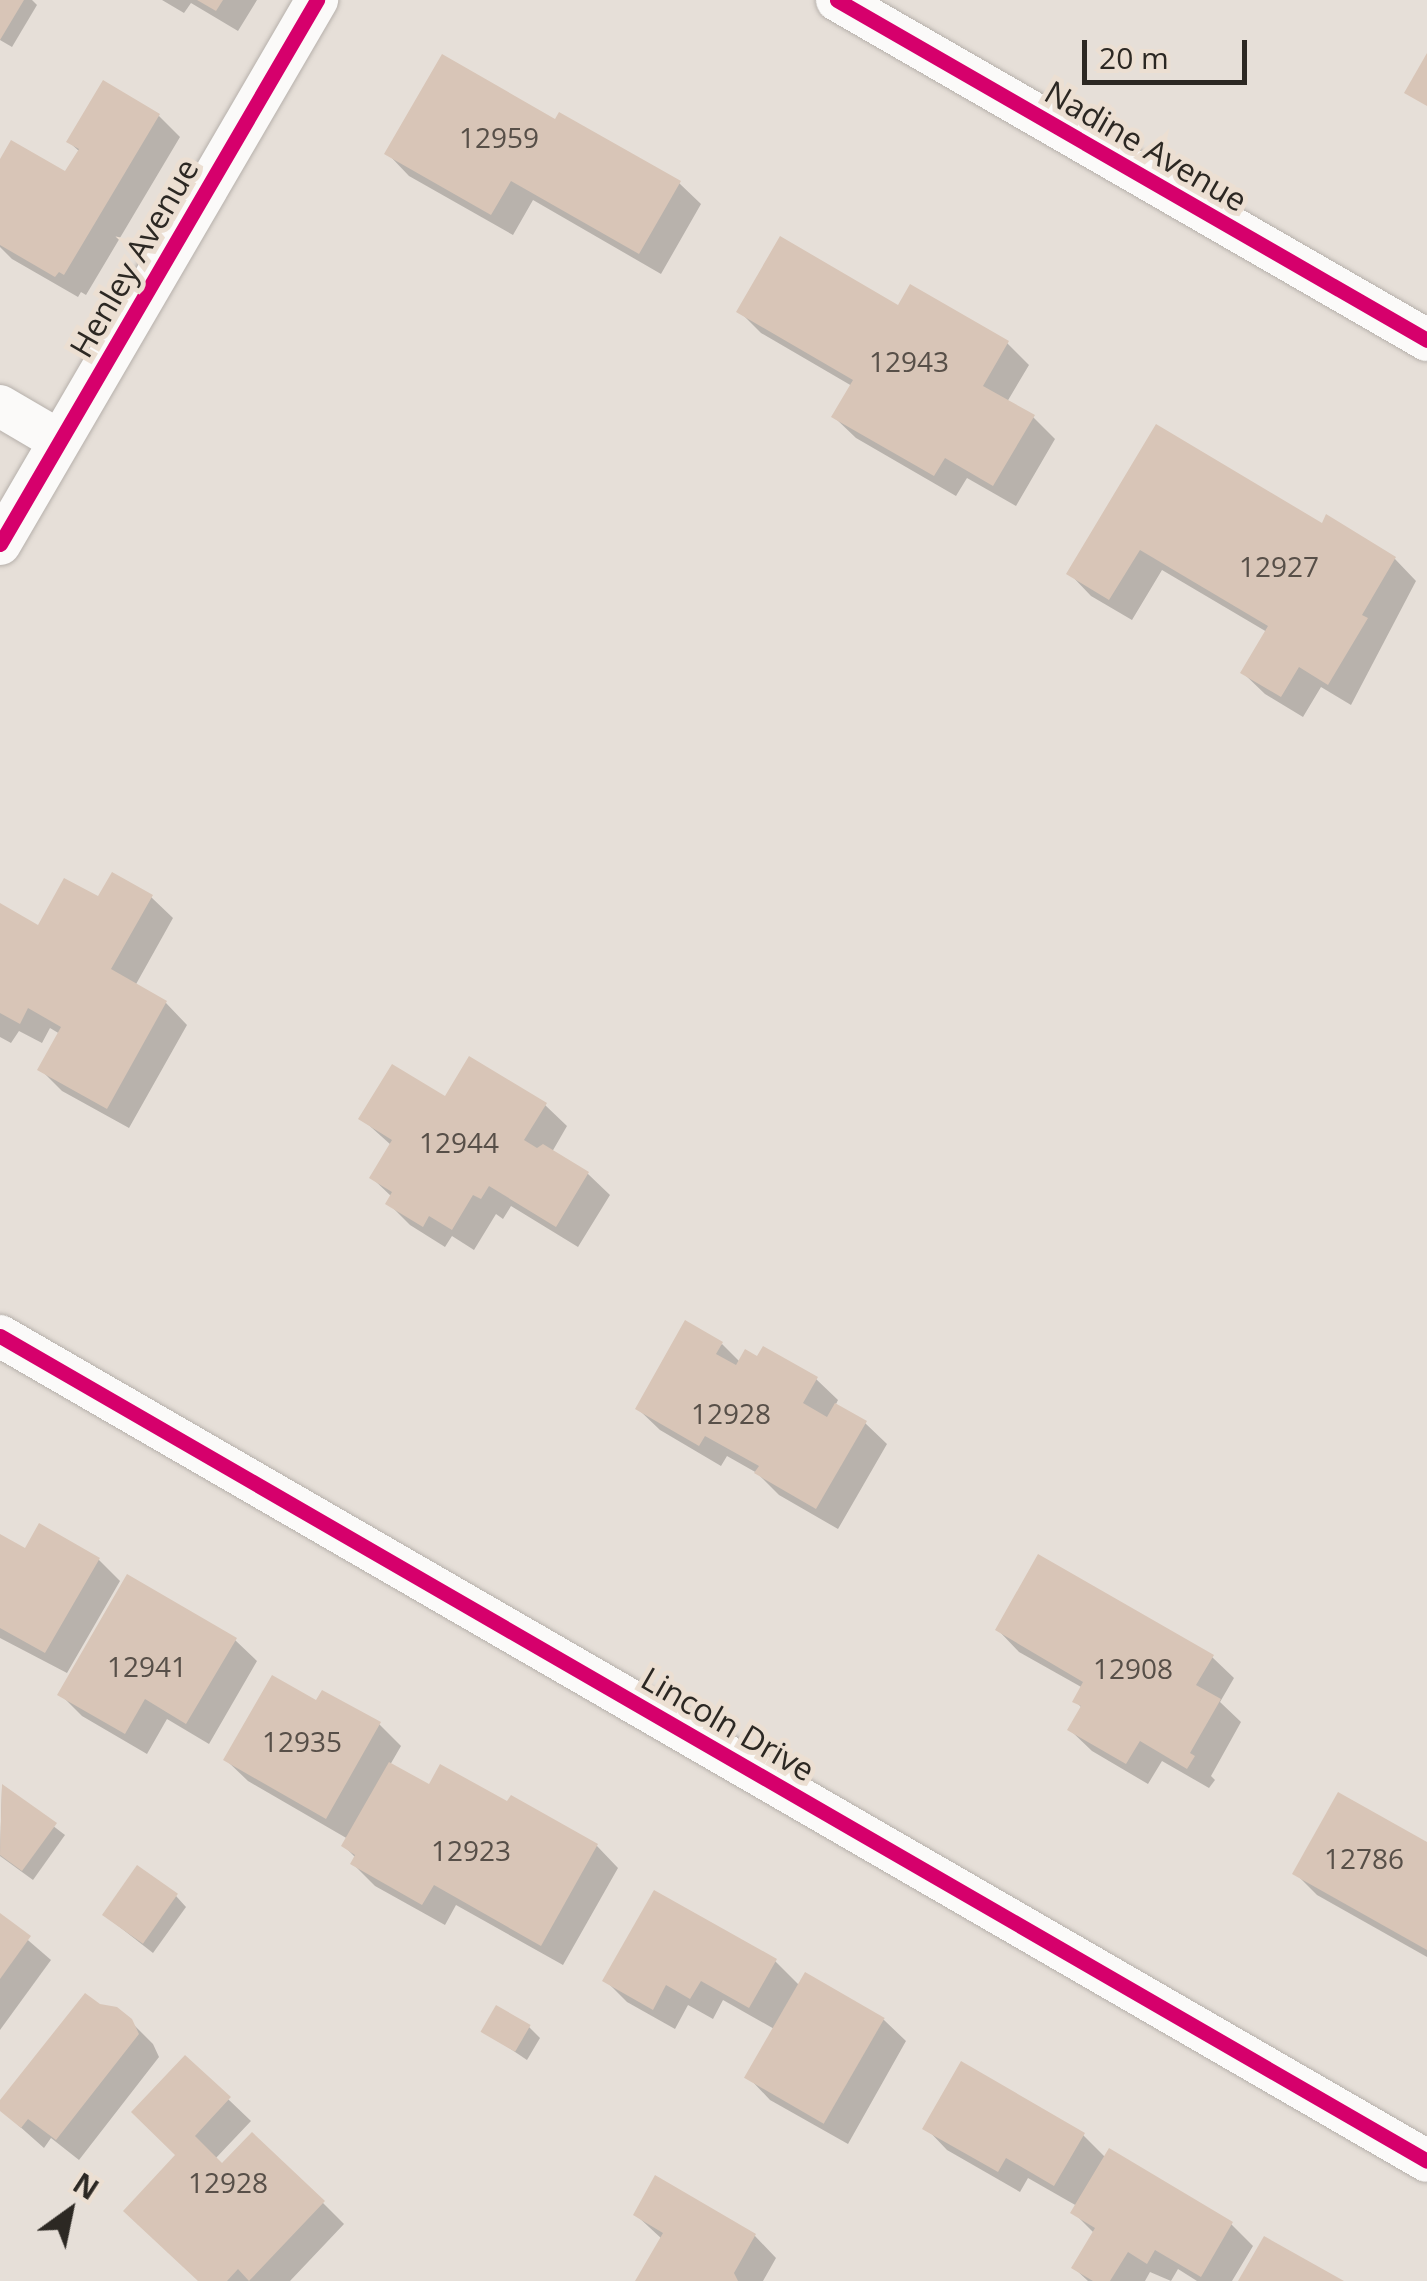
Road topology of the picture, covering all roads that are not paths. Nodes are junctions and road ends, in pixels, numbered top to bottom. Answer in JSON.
{"nodes":[{"id":1,"x":317,"y":0,"type":"edge"},
{"id":2,"x":837,"y":0,"type":"edge"},
{"id":3,"x":1427,"y":340,"type":"edge"},
{"id":4,"x":0,"y":406,"type":"edge"},
{"id":5,"x":58,"y":440,"type":"junction"},
{"id":6,"x":0,"y":544,"type":"edge"},
{"id":7,"x":0,"y":1336,"type":"edge"},
{"id":8,"x":1427,"y":2161,"type":"edge"}],
"edges":[{"from":1,"to":5,"type":"street","name":"Henley Avenue"},
{"from":2,"to":3,"type":"street","name":"Nadine Avenue"},
{"from":4,"to":5,"type":"street"},
{"from":5,"to":6,"type":"street","name":"Henley Avenue"},
{"from":7,"to":8,"type":"street","name":"Lincoln Drive"}]}
